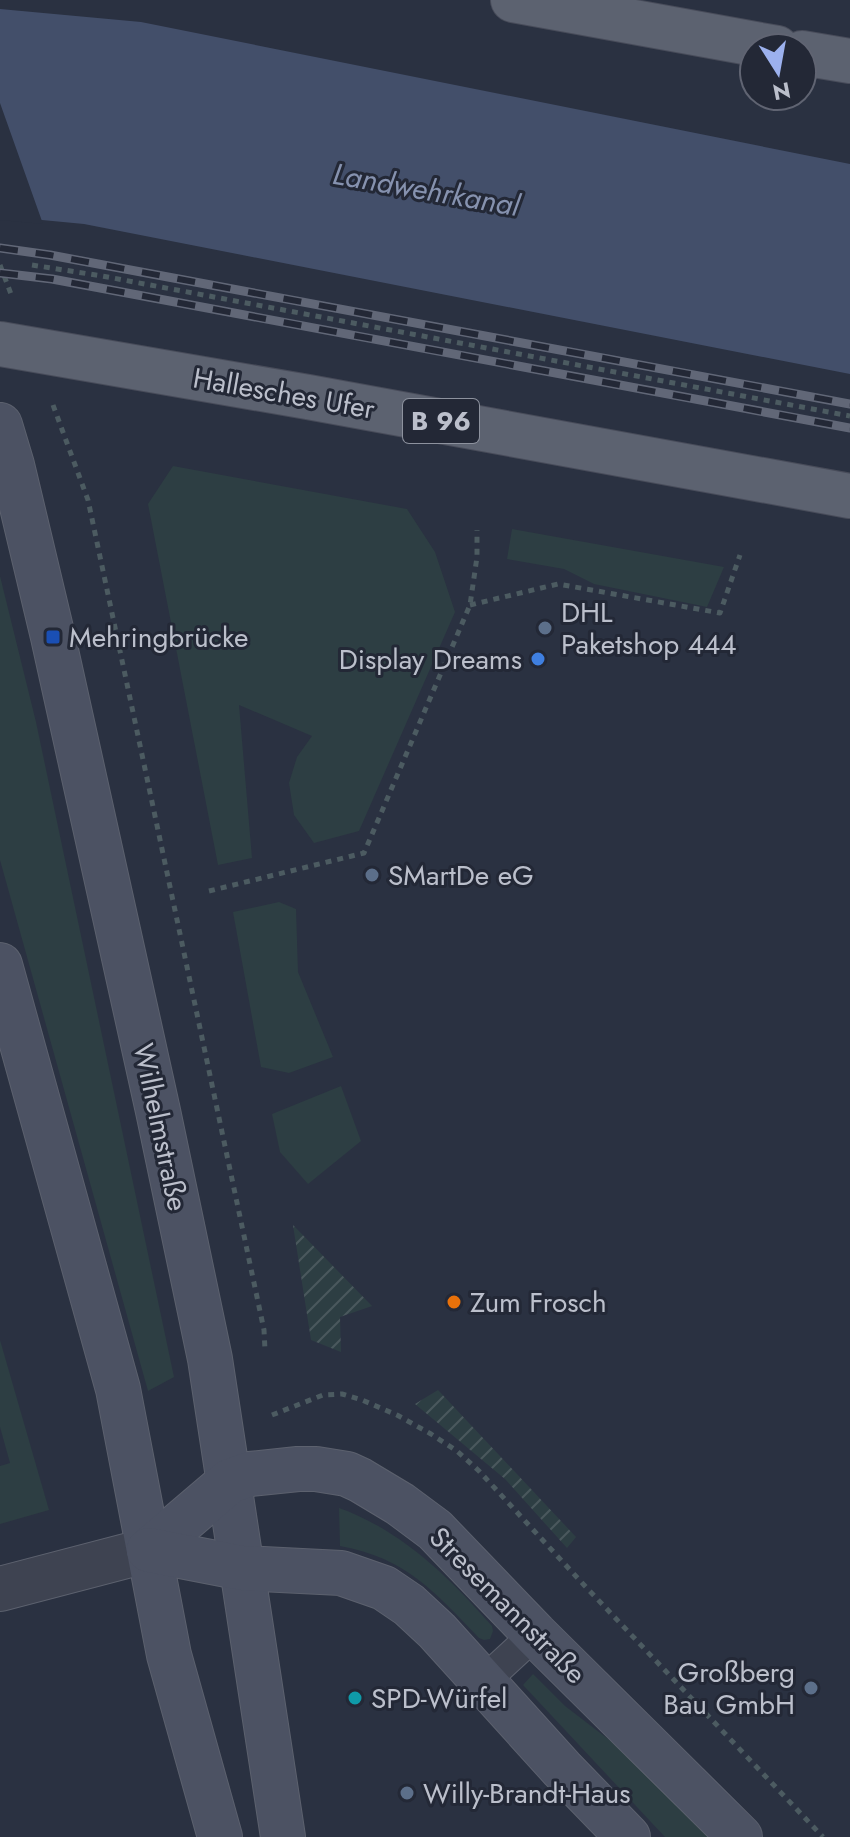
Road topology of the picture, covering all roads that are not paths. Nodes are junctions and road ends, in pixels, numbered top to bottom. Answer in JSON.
{"nodes":[{"id":1,"x":513,"y":0,"type":"edge"},
{"id":2,"x":738,"y":41,"type":"edge"},
{"id":3,"x":818,"y":56,"type":"edge"},
{"id":4,"x":850,"y":61,"type":"edge"},
{"id":5,"x":0,"y":344,"type":"edge"},
{"id":6,"x":0,"y":425,"type":"edge"},
{"id":7,"x":850,"y":496,"type":"edge"},
{"id":8,"x":0,"y":965,"type":"edge"},
{"id":9,"x":230,"y":1481,"type":"junction"},
{"id":10,"x":149,"y":1550,"type":"junction"},
{"id":11,"x":242,"y":1568,"type":"junction"},
{"id":12,"x":0,"y":1589,"type":"edge"},
{"id":13,"x":535,"y":1634,"type":"junction"},
{"id":14,"x":484,"y":1681,"type":"junction"},
{"id":15,"x":220,"y":1837,"type":"edge"},
{"id":16,"x":283,"y":1837,"type":"edge"},
{"id":17,"x":628,"y":1837,"type":"edge"},
{"id":18,"x":740,"y":1837,"type":"edge"}],
"edges":[{"from":1,"to":2,"type":"main road"},
{"from":3,"to":4,"type":"main road"},
{"from":5,"to":7,"type":"main road","name":"Hallesches Ufer","number":"B 96"},
{"from":6,"to":9,"type":"main road","name":"Wilhelmstraße"},
{"from":8,"to":10,"type":"main road"},
{"from":9,"to":10,"type":"main road"},
{"from":9,"to":11,"type":"main road","name":"Wilhelmstraße"},
{"from":9,"to":13,"type":"main road","name":"Stresemannstraße"},
{"from":10,"to":11,"type":"main road"},
{"from":10,"to":12,"type":"street"},
{"from":10,"to":15,"type":"main road"},
{"from":11,"to":14,"type":"main road"},
{"from":11,"to":16,"type":"main road","name":"Wilhelmstraße"},
{"from":13,"to":14,"type":"lane"},
{"from":13,"to":18,"type":"main road","name":"Stresemannstraße"},
{"from":14,"to":17,"type":"main road"}]}
